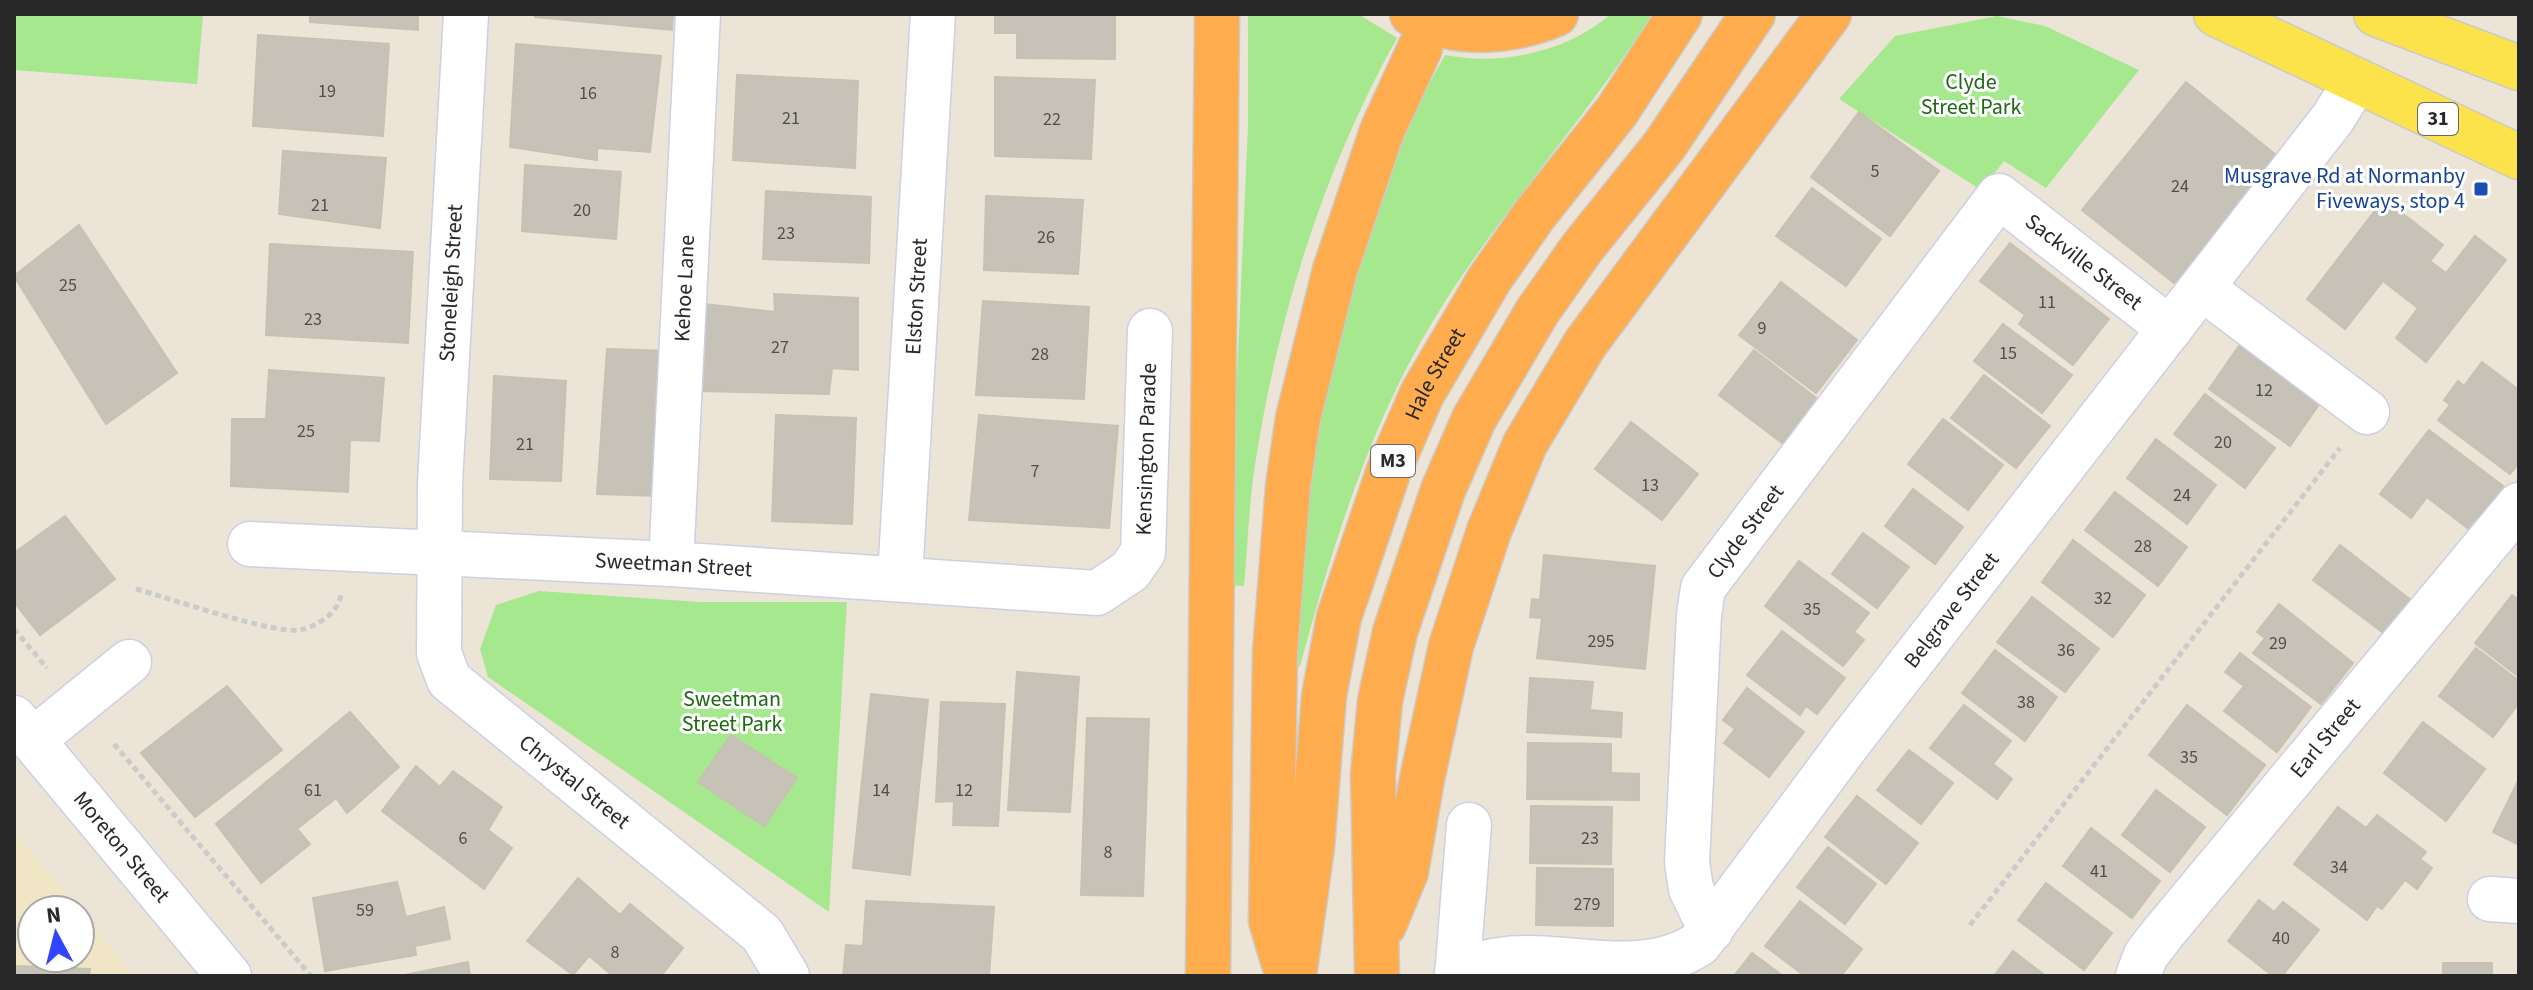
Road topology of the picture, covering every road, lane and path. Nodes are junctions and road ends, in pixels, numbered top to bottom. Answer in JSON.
{"nodes":[{"id":1,"x":466,"y":14,"type":"edge"},
{"id":2,"x":698,"y":14,"type":"edge"},
{"id":3,"x":933,"y":14,"type":"edge"},
{"id":4,"x":1217,"y":14,"type":"edge"},
{"id":5,"x":1556,"y":14,"type":"edge"},
{"id":6,"x":1829,"y":14,"type":"edge"},
{"id":7,"x":2216,"y":14,"type":"edge"},
{"id":8,"x":2376,"y":14,"type":"edge"},
{"id":9,"x":1679,"y":17,"type":"edge"},
{"id":10,"x":1416,"y":31,"type":"edge"},
{"id":11,"x":1742,"y":32,"type":"edge"},
{"id":12,"x":2519,"y":68,"type":"edge"},
{"id":13,"x":2356,"y":81,"type":"junction"},
{"id":14,"x":2519,"y":157,"type":"edge"},
{"id":15,"x":1999,"y":196,"type":"joint"},
{"id":16,"x":2202,"y":288,"type":"junction"},
{"id":17,"x":2170,"y":329,"type":"junction"},
{"id":18,"x":1150,"y":331,"type":"dead end"},
{"id":19,"x":2367,"y":412,"type":"joint"},
{"id":20,"x":2519,"y":505,"type":"edge"},
{"id":21,"x":250,"y":544,"type":"dead end"},
{"id":22,"x":344,"y":549,"type":"junction"},
{"id":23,"x":440,"y":552,"type":"junction"},
{"id":24,"x":671,"y":564,"type":"junction"},
{"id":25,"x":900,"y":578,"type":"junction"},
{"id":26,"x":136,"y":589,"type":"dead end"},
{"id":27,"x":1097,"y":593,"type":"joint"},
{"id":28,"x":14,"y":629,"type":"edge"},
{"id":29,"x":129,"y":662,"type":"dead end"},
{"id":30,"x":48,"y":669,"type":"dead end"},
{"id":31,"x":23,"y":729,"type":"edge"},
{"id":32,"x":114,"y":744,"type":"dead end"},
{"id":33,"x":1469,"y":825,"type":"dead end"},
{"id":34,"x":1970,"y":925,"type":"dead end"},
{"id":35,"x":1711,"y":930,"type":"junction"},
{"id":36,"x":1378,"y":957,"type":"edge"},
{"id":37,"x":1457,"y":974,"type":"edge"},
{"id":38,"x":229,"y":976,"type":"edge"},
{"id":39,"x":311,"y":976,"type":"edge"},
{"id":40,"x":787,"y":976,"type":"edge"},
{"id":41,"x":1208,"y":976,"type":"edge"},
{"id":42,"x":1288,"y":976,"type":"edge"},
{"id":43,"x":1294,"y":976,"type":"edge"},
{"id":44,"x":2138,"y":976,"type":"edge"}],
"edges":[{"from":1,"to":23,"type":"street","name":"Stoneleigh Street"},
{"from":2,"to":24,"type":"street","name":"Kehoe Lane"},
{"from":3,"to":25,"type":"street","name":"Elston Street"},
{"from":4,"to":41,"type":"highway"},
{"from":5,"to":10,"type":"highway"},
{"from":6,"to":36,"type":"highway"},
{"from":7,"to":13,"type":"main road","number":"31"},
{"from":8,"to":12,"type":"main road"},
{"from":9,"to":43,"type":"highway","name":"Hale Street","number":"M3"},
{"from":10,"to":42,"type":"highway"},
{"from":11,"to":36,"type":"highway","number":"M3"},
{"from":13,"to":14,"type":"main road","number":"31"},
{"from":13,"to":16,"type":"street","name":"Belgrave Street"},
{"from":15,"to":17,"type":"street","name":"Sackville Street"},
{"from":15,"to":35,"type":"street","name":"Clyde Street"},
{"from":16,"to":17,"type":"street","name":"Belgrave Street"},
{"from":16,"to":19,"type":"street"},
{"from":17,"to":35,"type":"street","name":"Belgrave Street"},
{"from":18,"to":27,"type":"street","name":"Kensington Parade"},
{"from":19,"to":34,"type":"path"},
{"from":20,"to":44,"type":"street","name":"Earl Street"},
{"from":21,"to":22,"type":"street","name":"Sweetman Street"},
{"from":22,"to":23,"type":"street","name":"Sweetman Street"},
{"from":22,"to":26,"type":"path"},
{"from":23,"to":24,"type":"street","name":"Sweetman Street"},
{"from":23,"to":40,"type":"street","name":"Chrystal Street"},
{"from":24,"to":25,"type":"street","name":"Sweetman Street"},
{"from":25,"to":27,"type":"street","name":"Sweetman Street"},
{"from":28,"to":30,"type":"path"},
{"from":29,"to":31,"type":"street"},
{"from":31,"to":38,"type":"street","name":"Moreton Street"},
{"from":32,"to":39,"type":"path"},
{"from":33,"to":37,"type":"street"},
{"from":35,"to":37,"type":"street","name":"Belgrave Street"}]}
